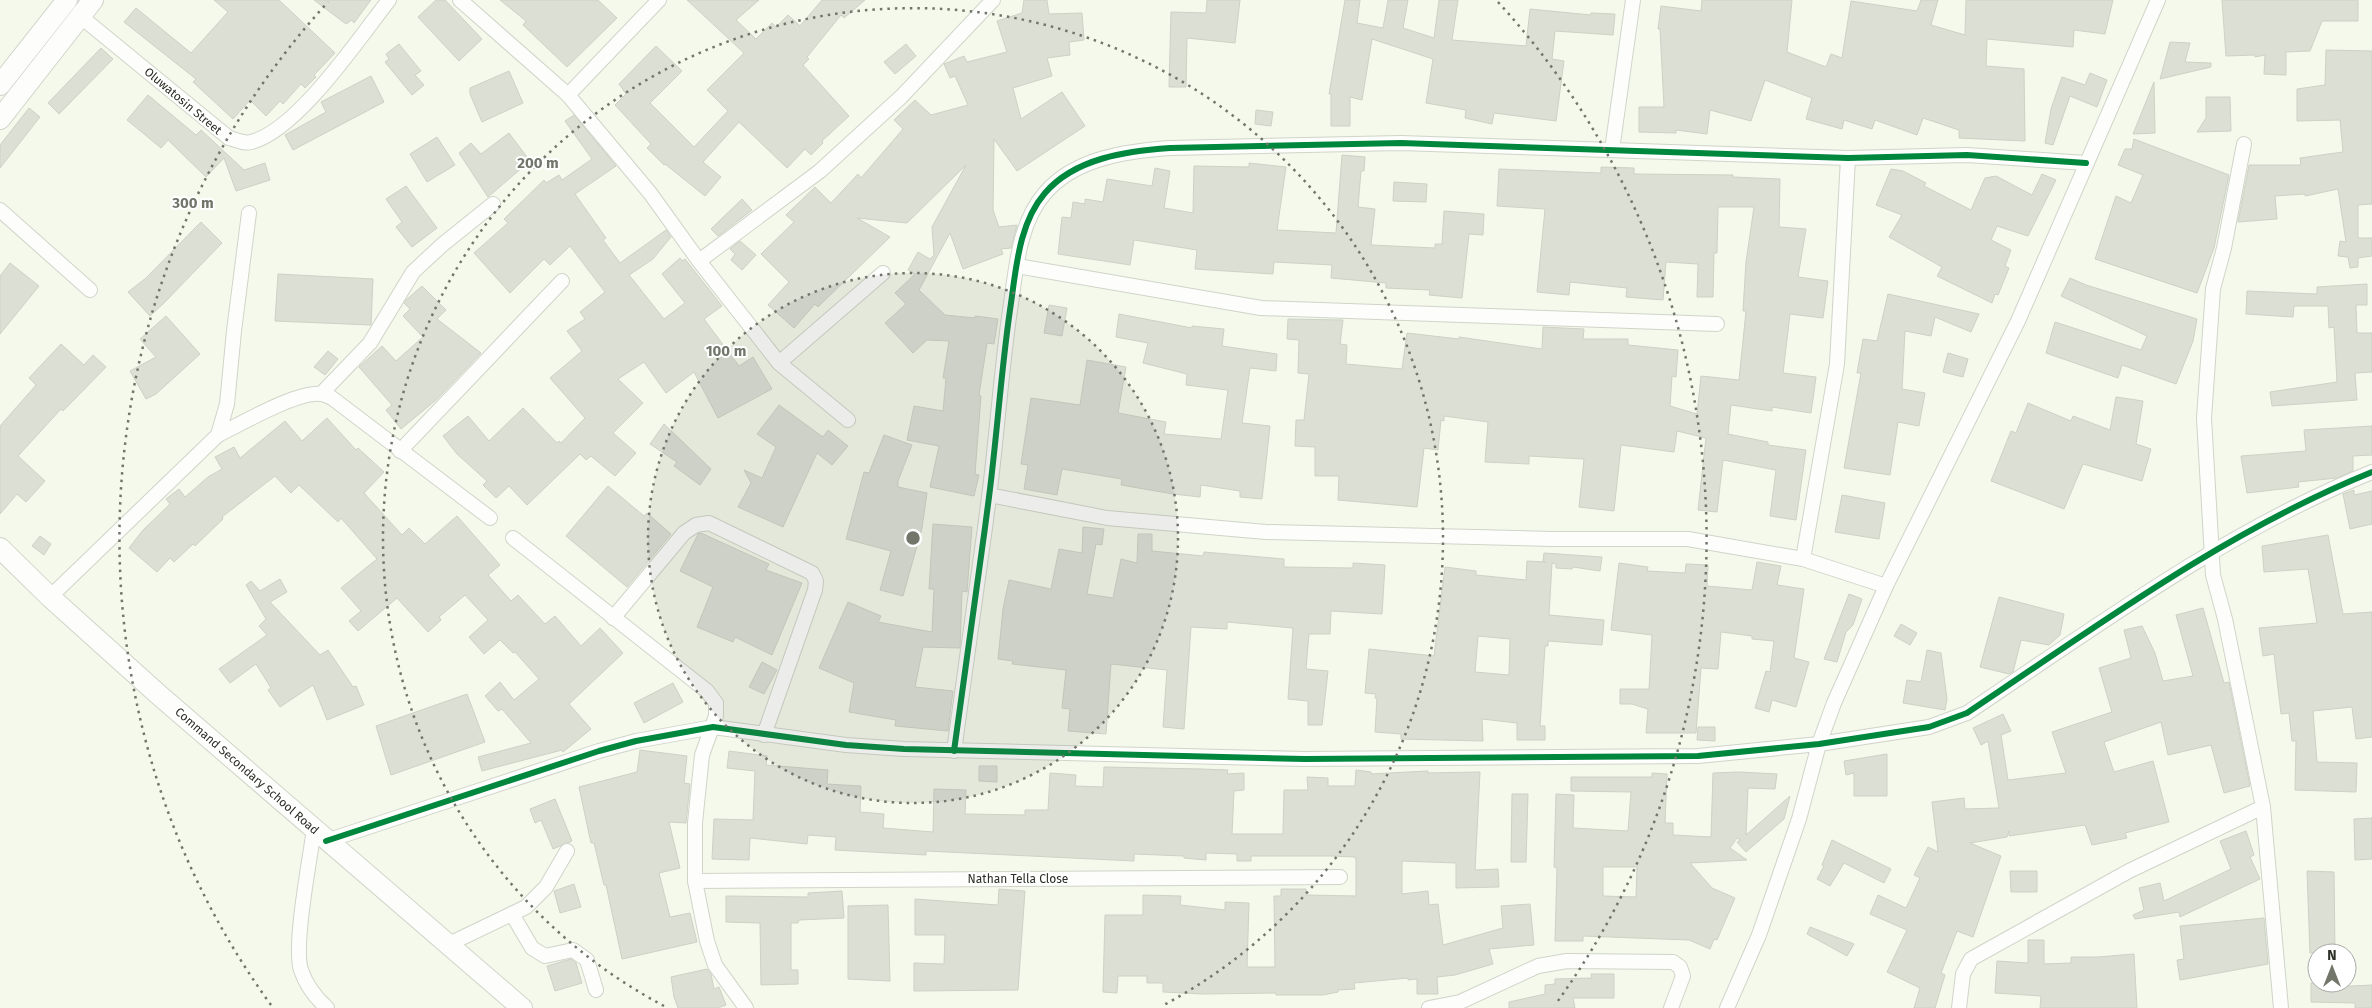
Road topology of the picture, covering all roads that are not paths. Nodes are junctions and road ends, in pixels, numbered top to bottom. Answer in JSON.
{"nodes":[{"id":1,"x":67,"y":0,"type":"edge"},
{"id":2,"x":93,"y":0,"type":"edge"},
{"id":3,"x":390,"y":0,"type":"edge"},
{"id":4,"x":460,"y":0,"type":"edge"},
{"id":5,"x":659,"y":0,"type":"edge"},
{"id":6,"x":993,"y":0,"type":"edge"},
{"id":7,"x":1633,"y":0,"type":"edge"},
{"id":8,"x":2158,"y":0,"type":"edge"},
{"id":9,"x":80,"y":16,"type":"junction"},
{"id":10,"x":0,"y":85,"type":"edge"},
{"id":11,"x":568,"y":95,"type":"junction"},
{"id":12,"x":0,"y":119,"type":"edge"},
{"id":13,"x":2244,"y":144,"type":"dead end"},
{"id":14,"x":1612,"y":150,"type":"junction"},
{"id":15,"x":1848,"y":158,"type":"junction"},
{"id":16,"x":2086,"y":163,"type":"junction"},
{"id":17,"x":493,"y":204,"type":"dead end"},
{"id":18,"x":0,"y":210,"type":"edge"},
{"id":19,"x":249,"y":213,"type":"dead end"},
{"id":20,"x":699,"y":262,"type":"junction"},
{"id":21,"x":1017,"y":266,"type":"junction"},
{"id":22,"x":883,"y":274,"type":"dead end"},
{"id":23,"x":562,"y":281,"type":"dead end"},
{"id":24,"x":90,"y":290,"type":"dead end"},
{"id":25,"x":1716,"y":324,"type":"dead end"},
{"id":26,"x":779,"y":363,"type":"junction"},
{"id":27,"x":321,"y":394,"type":"junction"},
{"id":28,"x":848,"y":420,"type":"dead end"},
{"id":29,"x":218,"y":435,"type":"junction"},
{"id":30,"x":400,"y":451,"type":"junction"},
{"id":31,"x":2372,"y":472,"type":"edge"},
{"id":32,"x":989,"y":496,"type":"junction"},
{"id":33,"x":490,"y":518,"type":"dead end"},
{"id":34,"x":513,"y":538,"type":"dead end"},
{"id":35,"x":0,"y":548,"type":"edge"},
{"id":36,"x":2211,"y":552,"type":"junction"},
{"id":37,"x":1803,"y":559,"type":"junction"},
{"id":38,"x":1886,"y":586,"type":"junction"},
{"id":39,"x":50,"y":597,"type":"junction"},
{"id":40,"x":613,"y":618,"type":"junction"},
{"id":41,"x":713,"y":726,"type":"junction"},
{"id":42,"x":764,"y":735,"type":"junction"},
{"id":43,"x":1819,"y":744,"type":"junction"},
{"id":44,"x":954,"y":752,"type":"junction"},
{"id":45,"x":2263,"y":807,"type":"junction"},
{"id":46,"x":320,"y":835,"type":"junction"},
{"id":47,"x":567,"y":851,"type":"dead end"},
{"id":48,"x":1340,"y":877,"type":"dead end"},
{"id":49,"x":695,"y":882,"type":"junction"},
{"id":50,"x":512,"y":914,"type":"junction"},
{"id":51,"x":447,"y":945,"type":"junction"},
{"id":52,"x":596,"y":990,"type":"dead end"},
{"id":53,"x":327,"y":1008,"type":"edge"},
{"id":54,"x":522,"y":1008,"type":"edge"},
{"id":55,"x":746,"y":1008,"type":"edge"},
{"id":56,"x":1429,"y":1008,"type":"edge"},
{"id":57,"x":1671,"y":1008,"type":"edge"},
{"id":58,"x":1727,"y":1008,"type":"edge"},
{"id":59,"x":1959,"y":1008,"type":"edge"},
{"id":60,"x":2281,"y":1008,"type":"edge"}],
"edges":[{"from":1,"to":10,"type":"main road"},
{"from":2,"to":9,"type":"main road"},
{"from":3,"to":9,"type":"street","name":"Oluwatosin Street"},
{"from":4,"to":11,"type":"street"},
{"from":5,"to":11,"type":"street"},
{"from":6,"to":20,"type":"street"},
{"from":7,"to":14,"type":"street"},
{"from":8,"to":16,"type":"street"},
{"from":9,"to":12,"type":"main road"},
{"from":11,"to":20,"type":"street"},
{"from":13,"to":36,"type":"street"},
{"from":14,"to":15,"type":"street"},
{"from":14,"to":21,"type":"street"},
{"from":15,"to":16,"type":"street"},
{"from":15,"to":37,"type":"street"},
{"from":16,"to":38,"type":"street"},
{"from":17,"to":27,"type":"street"},
{"from":18,"to":24,"type":"street"},
{"from":19,"to":29,"type":"street"},
{"from":20,"to":26,"type":"street"},
{"from":21,"to":25,"type":"street"},
{"from":21,"to":32,"type":"street"},
{"from":22,"to":26,"type":"street"},
{"from":23,"to":30,"type":"street"},
{"from":26,"to":28,"type":"street"},
{"from":27,"to":29,"type":"street"},
{"from":27,"to":30,"type":"street"},
{"from":29,"to":39,"type":"street"},
{"from":30,"to":33,"type":"street"},
{"from":31,"to":36,"type":"street"},
{"from":32,"to":37,"type":"street"},
{"from":32,"to":44,"type":"street"},
{"from":34,"to":40,"type":"street"},
{"from":35,"to":39,"type":"main road","name":"Command Secondary School Road"},
{"from":36,"to":43,"type":"street"},
{"from":36,"to":45,"type":"street"},
{"from":37,"to":38,"type":"street"},
{"from":38,"to":43,"type":"street"},
{"from":39,"to":46,"type":"main road","name":"Command Secondary School Road"},
{"from":40,"to":41,"type":"street"},
{"from":40,"to":42,"type":"street"},
{"from":41,"to":42,"type":"street"},
{"from":41,"to":46,"type":"street"},
{"from":41,"to":49,"type":"street"},
{"from":42,"to":44,"type":"street"},
{"from":43,"to":44,"type":"street"},
{"from":43,"to":58,"type":"street"},
{"from":45,"to":59,"type":"street"},
{"from":45,"to":60,"type":"street"},
{"from":46,"to":51,"type":"main road","name":"Command Secondary School Road"},
{"from":46,"to":53,"type":"street"},
{"from":47,"to":50,"type":"street"},
{"from":48,"to":49,"type":"street","name":"Nathan Tella Close"},
{"from":49,"to":55,"type":"street"},
{"from":50,"to":51,"type":"street"},
{"from":50,"to":52,"type":"street"},
{"from":51,"to":54,"type":"main road","name":"Command Secondary School Road"},
{"from":56,"to":57,"type":"street"}]}
